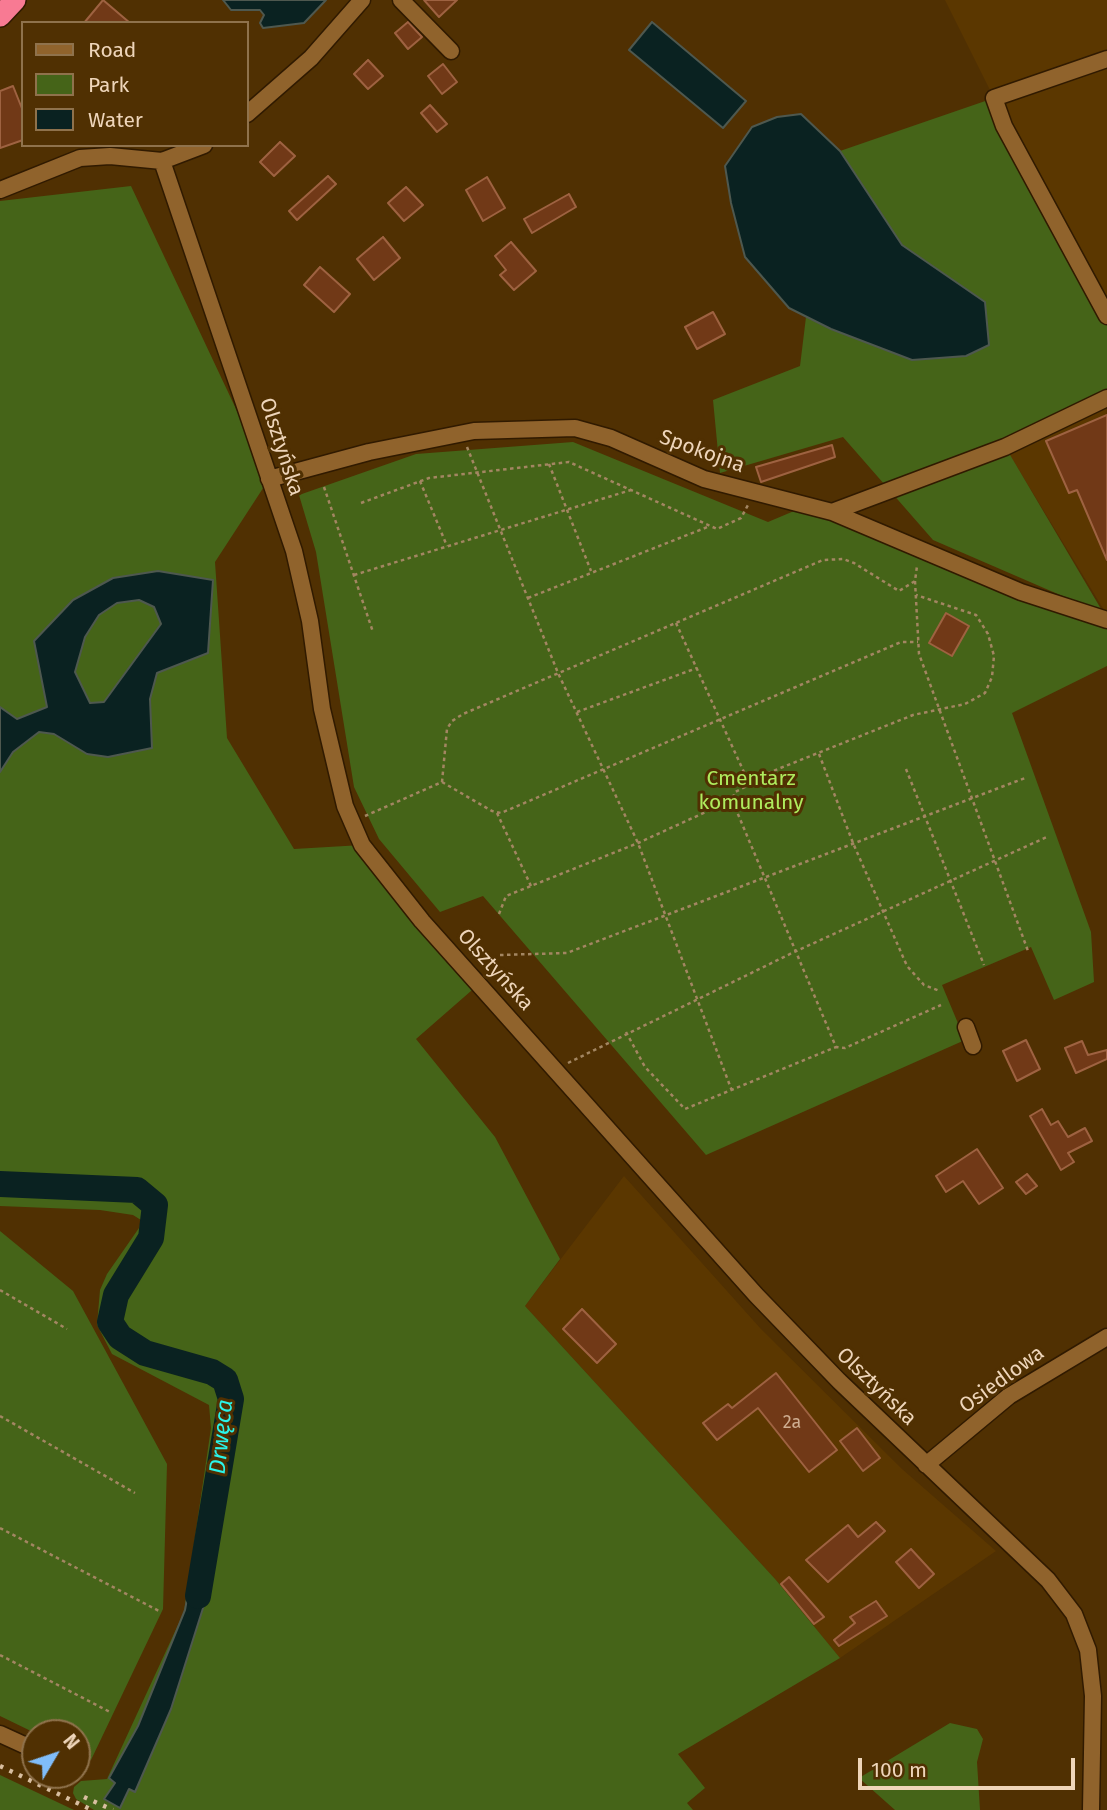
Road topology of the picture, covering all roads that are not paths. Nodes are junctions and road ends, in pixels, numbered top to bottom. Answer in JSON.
{"nodes":[{"id":1,"x":15,"y":0,"type":"edge"},
{"id":2,"x":362,"y":0,"type":"edge"},
{"id":3,"x":401,"y":0,"type":"edge"},
{"id":4,"x":0,"y":16,"type":"edge"},
{"id":5,"x":451,"y":51,"type":"dead end"},
{"id":6,"x":1107,"y":59,"type":"edge"},
{"id":7,"x":248,"y":113,"type":"edge"},
{"id":8,"x":199,"y":147,"type":"edge"},
{"id":9,"x":162,"y":161,"type":"junction"},
{"id":10,"x":0,"y":190,"type":"edge"},
{"id":11,"x":1107,"y":316,"type":"edge"},
{"id":12,"x":1107,"y":398,"type":"edge"},
{"id":13,"x":269,"y":479,"type":"junction"},
{"id":14,"x":832,"y":512,"type":"junction"},
{"id":15,"x":1107,"y":620,"type":"edge"},
{"id":16,"x":966,"y":1027,"type":"dead end"},
{"id":17,"x":973,"y":1046,"type":"dead end"},
{"id":18,"x":1107,"y":1337,"type":"edge"},
{"id":19,"x":926,"y":1465,"type":"junction"},
{"id":20,"x":0,"y":1734,"type":"edge"},
{"id":21,"x":21,"y":1744,"type":"edge"},
{"id":22,"x":1091,"y":1810,"type":"edge"}],
"edges":[{"from":1,"to":4,"type":"highway"},
{"from":2,"to":7,"type":"street"},
{"from":3,"to":5,"type":"street"},
{"from":6,"to":11,"type":"street"},
{"from":8,"to":9,"type":"street"},
{"from":9,"to":10,"type":"street"},
{"from":9,"to":13,"type":"street","name":"Olsztyńska"},
{"from":12,"to":14,"type":"street"},
{"from":13,"to":14,"type":"street","name":"Spokojna"},
{"from":13,"to":19,"type":"street","name":"Olsztyńska"},
{"from":14,"to":15,"type":"street","name":"Spokojna"},
{"from":16,"to":17,"type":"street"},
{"from":18,"to":19,"type":"street","name":"Osiedlowa"},
{"from":19,"to":22,"type":"street","name":"Olsztyńska"},
{"from":20,"to":21,"type":"street"}]}
